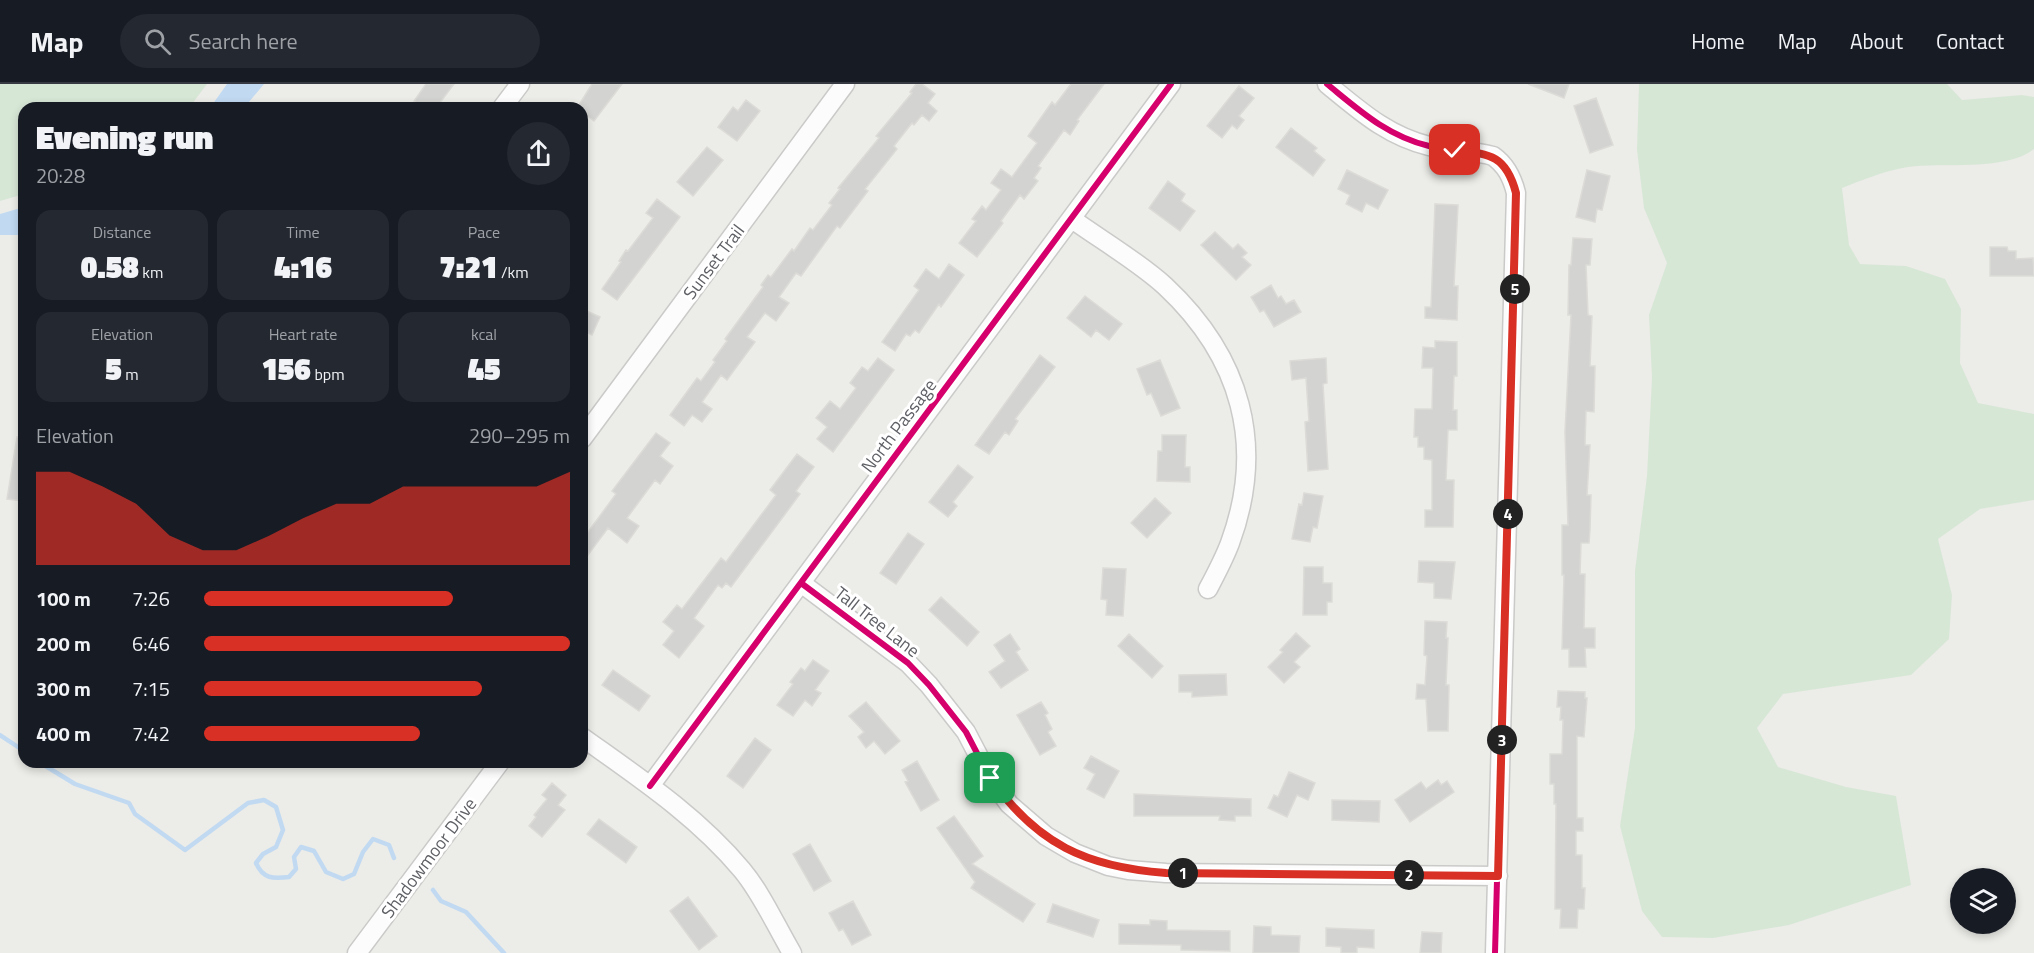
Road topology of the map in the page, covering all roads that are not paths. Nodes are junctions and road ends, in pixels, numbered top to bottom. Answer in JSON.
{"nodes":[{"id":1,"x":520,"y":84,"type":"edge"},
{"id":2,"x":845,"y":84,"type":"edge"},
{"id":3,"x":1171,"y":84,"type":"edge"},
{"id":4,"x":1327,"y":84,"type":"edge"},
{"id":5,"x":506,"y":102,"type":"edge"},
{"id":6,"x":1072,"y":219,"type":"junction"},
{"id":7,"x":588,"y":431,"type":"edge"},
{"id":8,"x":801,"y":583,"type":"junction"},
{"id":9,"x":1208,"y":589,"type":"dead end"},
{"id":10,"x":588,"y":741,"type":"edge"},
{"id":11,"x":496,"y":768,"type":"edge"},
{"id":12,"x":650,"y":786,"type":"junction"},
{"id":13,"x":1498,"y":876,"type":"junction"},
{"id":14,"x":357,"y":953,"type":"edge"},
{"id":15,"x":792,"y":953,"type":"edge"},
{"id":16,"x":1495,"y":953,"type":"edge"}],
"edges":[{"from":1,"to":5,"type":"street"},
{"from":2,"to":7,"type":"street","name":"Sunset Trail"},
{"from":3,"to":6,"type":"street","name":"North Passage"},
{"from":4,"to":13,"type":"street"},
{"from":6,"to":8,"type":"street","name":"North Passage"},
{"from":6,"to":9,"type":"street"},
{"from":8,"to":12,"type":"street","name":"North Passage"},
{"from":8,"to":13,"type":"street","name":"Tall Tree Lane"},
{"from":10,"to":12,"type":"street"},
{"from":11,"to":14,"type":"street","name":"Shadowmoor Drive"},
{"from":12,"to":15,"type":"street"},
{"from":13,"to":16,"type":"street"}]}
